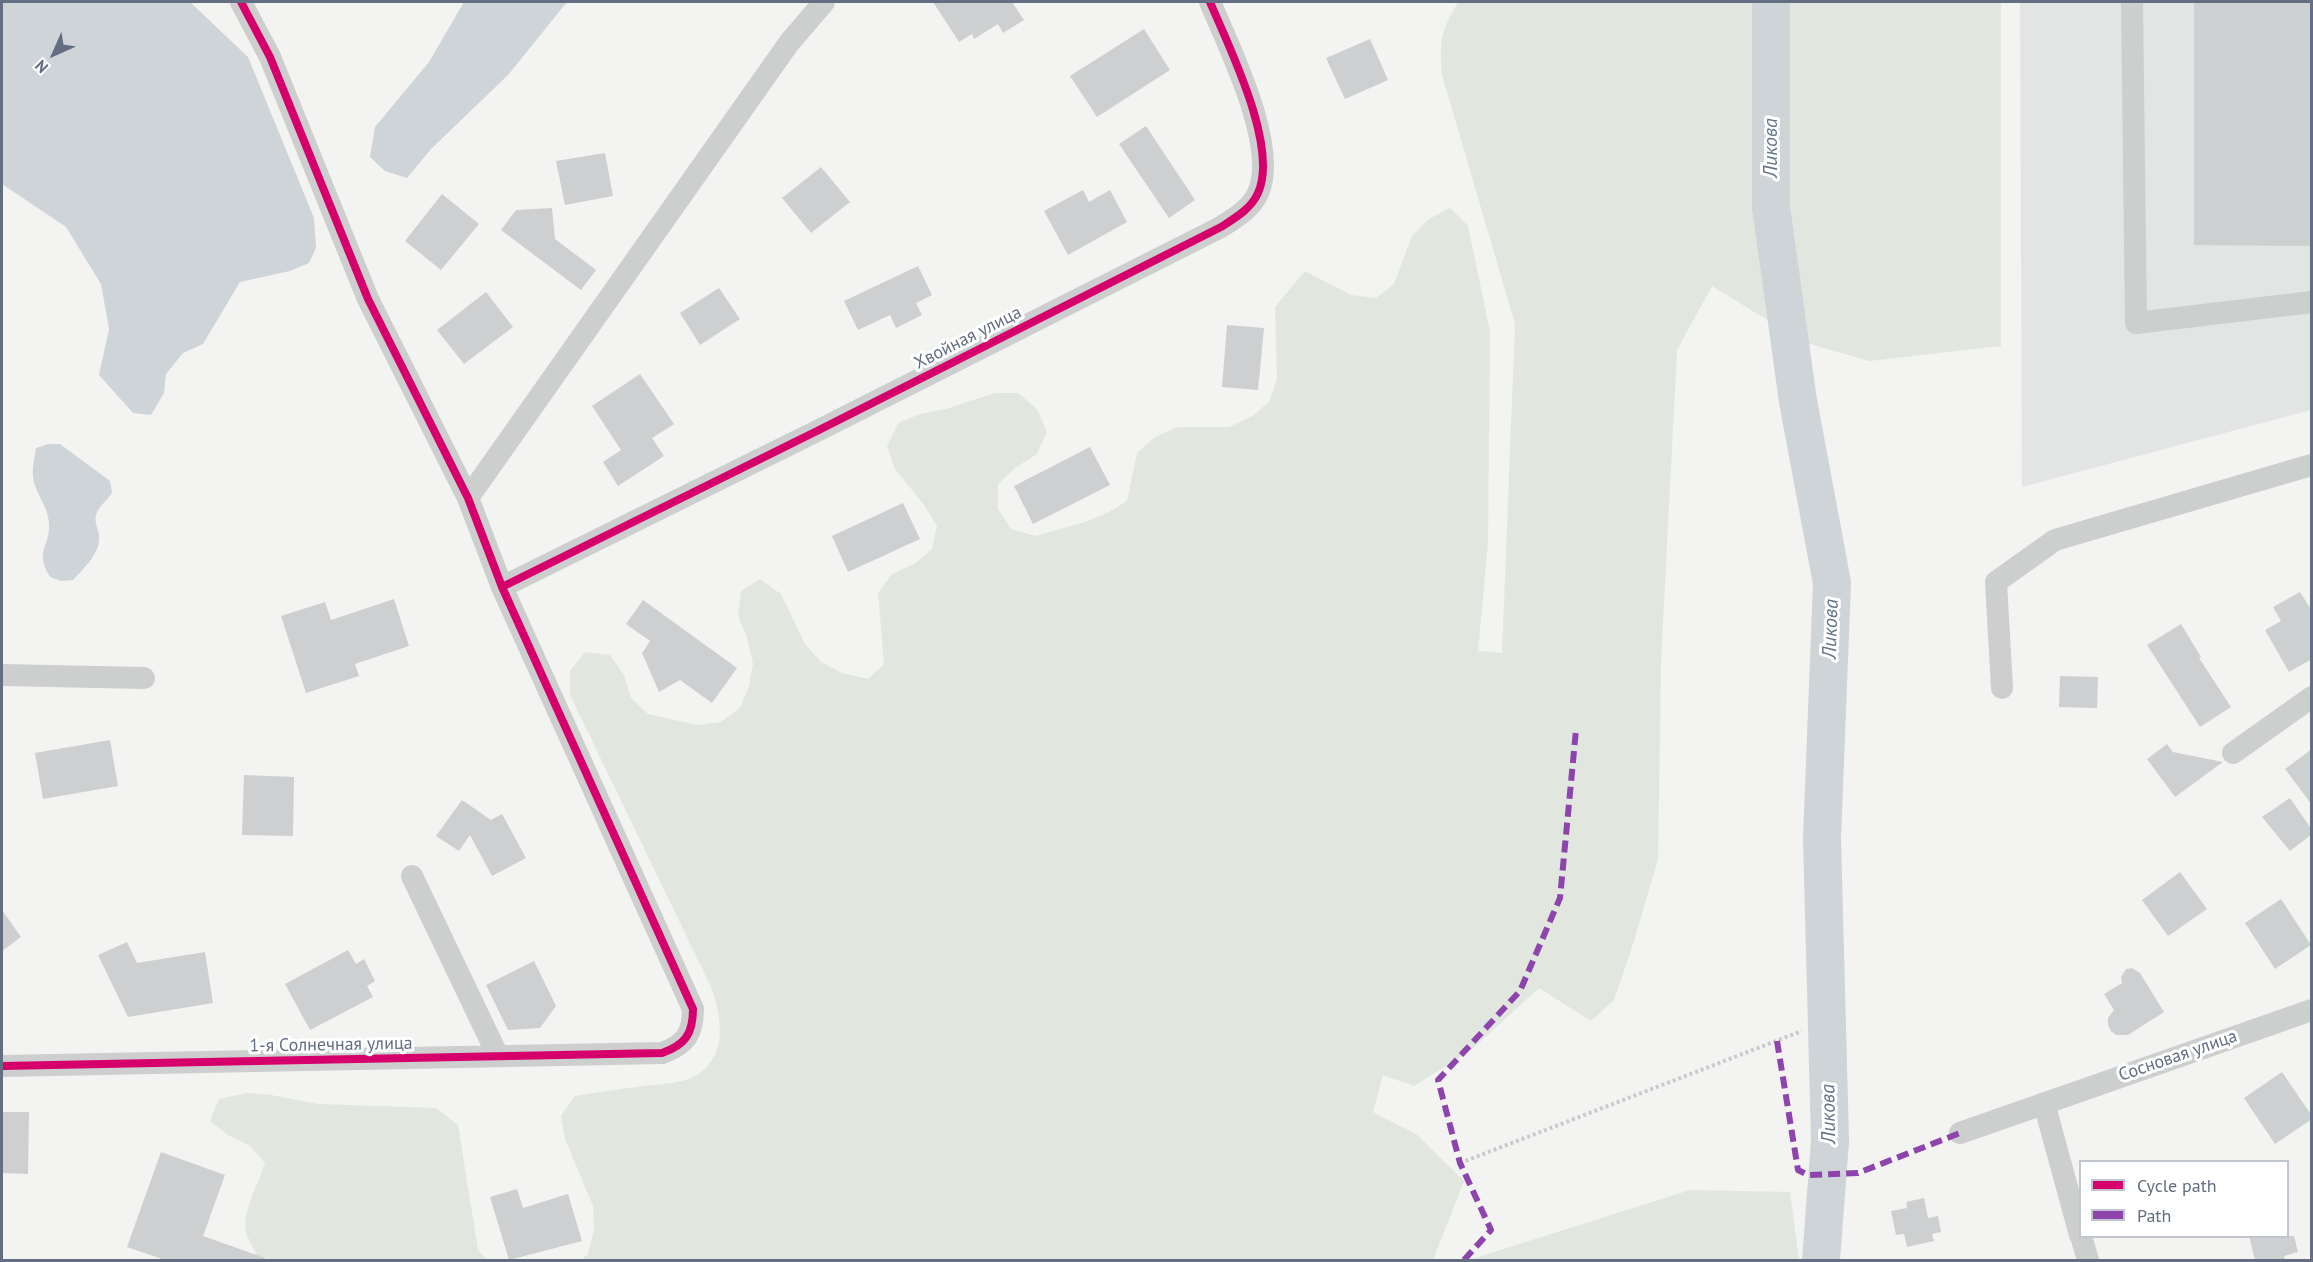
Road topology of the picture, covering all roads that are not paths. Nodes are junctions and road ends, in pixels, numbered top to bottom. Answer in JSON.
{"nodes":[{"id":1,"x":241,"y":2,"type":"edge"},
{"id":2,"x":824,"y":2,"type":"edge"},
{"id":3,"x":1210,"y":2,"type":"edge"},
{"id":4,"x":2132,"y":2,"type":"edge"},
{"id":5,"x":2312,"y":302,"type":"edge"},
{"id":6,"x":2312,"y":465,"type":"edge"},
{"id":7,"x":468,"y":498,"type":"junction"},
{"id":8,"x":502,"y":587,"type":"junction"},
{"id":9,"x":2,"y":675,"type":"edge"},
{"id":10,"x":144,"y":678,"type":"dead end"},
{"id":11,"x":2002,"y":688,"type":"dead end"},
{"id":12,"x":2312,"y":696,"type":"edge"},
{"id":13,"x":2234,"y":753,"type":"dead end"},
{"id":14,"x":412,"y":876,"type":"dead end"},
{"id":15,"x":2312,"y":1010,"type":"edge"},
{"id":16,"x":498,"y":1056,"type":"junction"},
{"id":17,"x":2,"y":1066,"type":"edge"},
{"id":18,"x":2043,"y":1103,"type":"junction"},
{"id":19,"x":1960,"y":1133,"type":"dead end"},
{"id":20,"x":2079,"y":1229,"type":"edge"},
{"id":21,"x":2082,"y":1238,"type":"edge"},
{"id":22,"x":2088,"y":1260,"type":"edge"}],
"edges":[{"from":1,"to":7,"type":"street"},
{"from":2,"to":7,"type":"street"},
{"from":3,"to":8,"type":"street","name":"Хвойная улица"},
{"from":4,"to":5,"type":"street"},
{"from":6,"to":11,"type":"street"},
{"from":7,"to":8,"type":"street"},
{"from":8,"to":16,"type":"street","name":"1-я Солнечная улица"},
{"from":9,"to":10,"type":"street"},
{"from":12,"to":13,"type":"street"},
{"from":14,"to":16,"type":"street"},
{"from":15,"to":18,"type":"street","name":"Сосновая улица"},
{"from":16,"to":17,"type":"street","name":"1-я Солнечная улица"},
{"from":18,"to":19,"type":"street","name":"Сосновая улица"},
{"from":18,"to":20,"type":"street"},
{"from":21,"to":22,"type":"street"}]}
